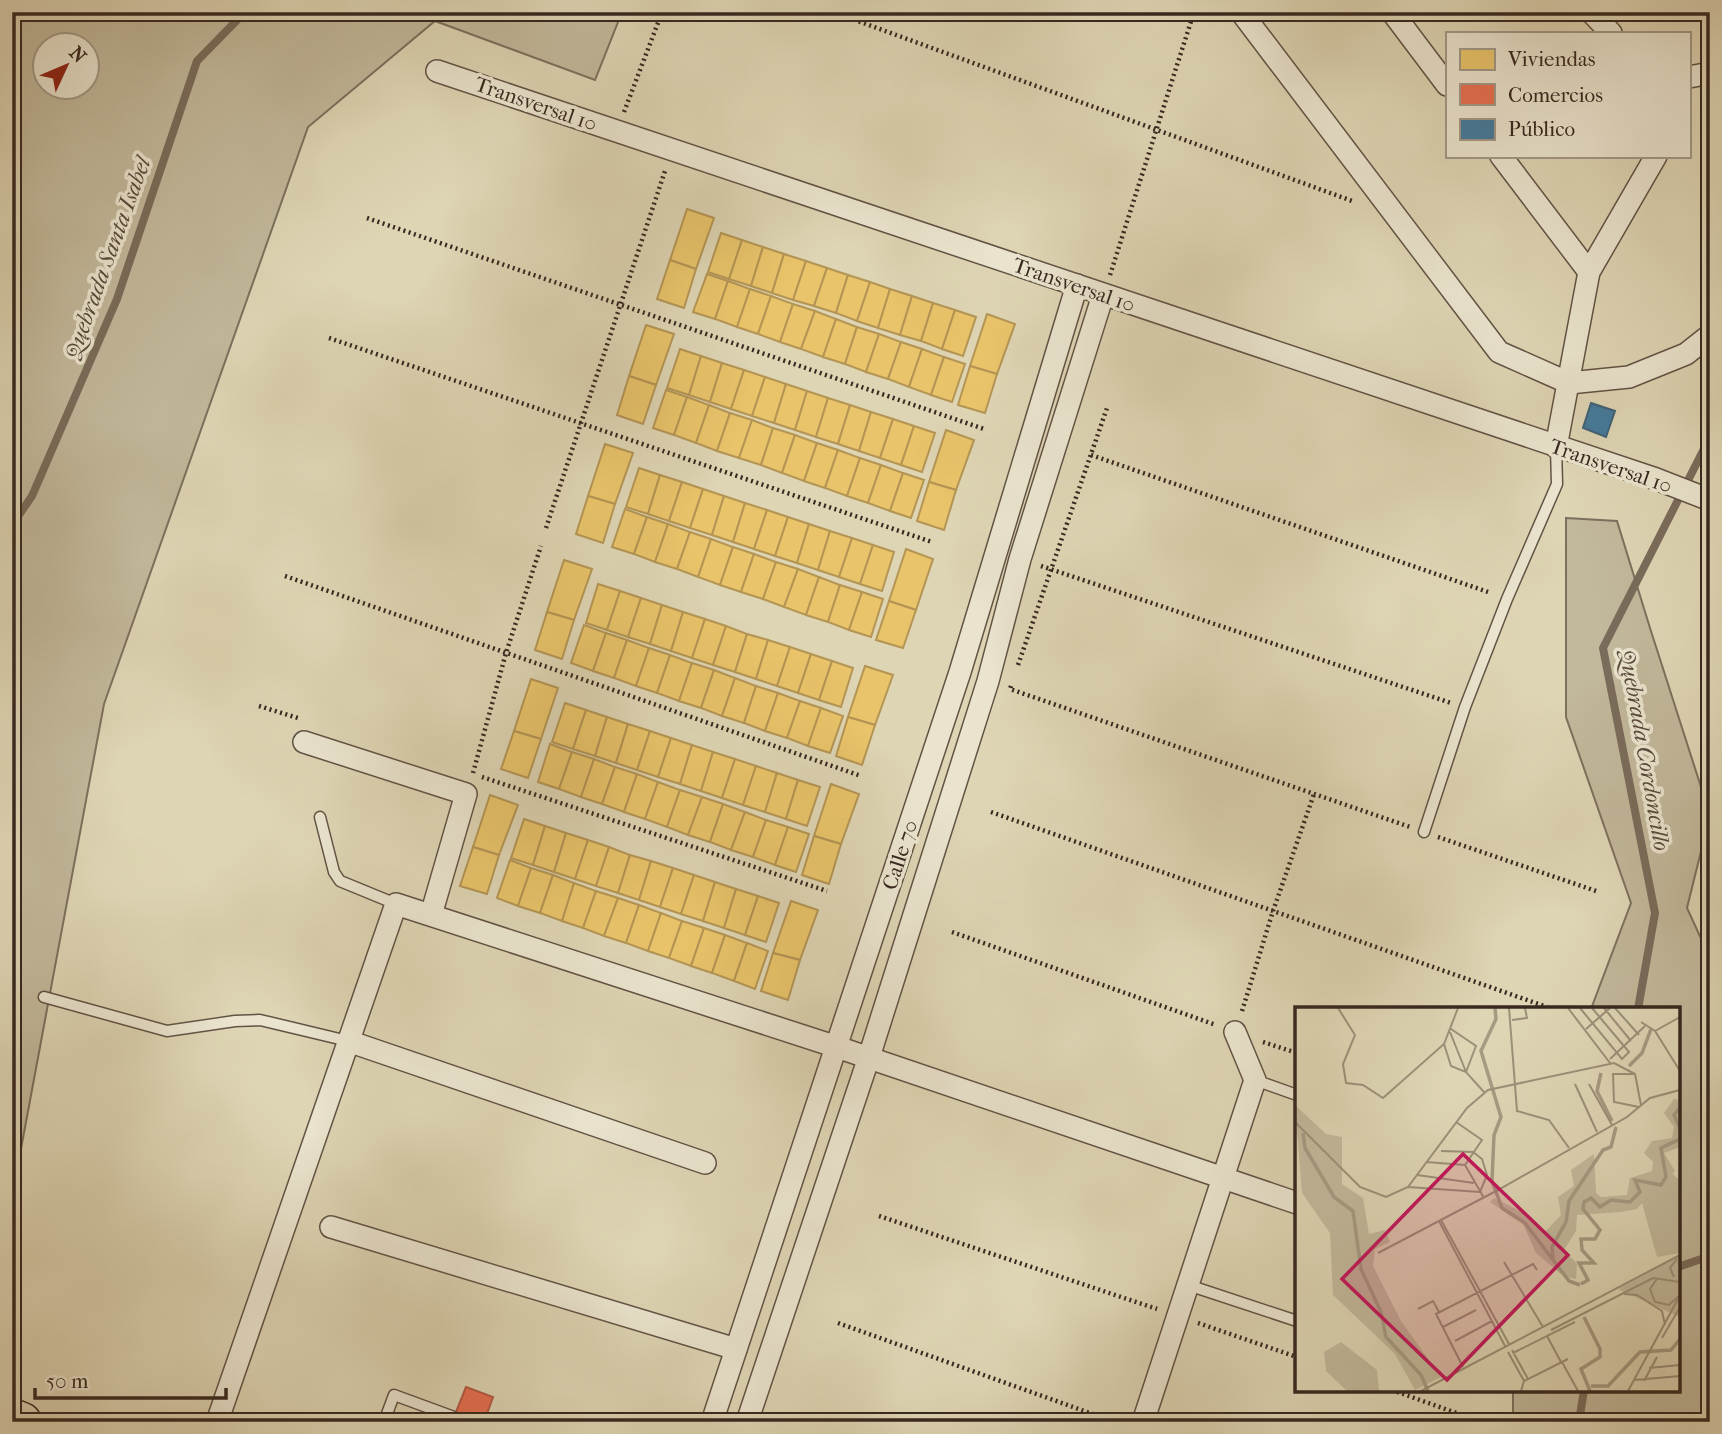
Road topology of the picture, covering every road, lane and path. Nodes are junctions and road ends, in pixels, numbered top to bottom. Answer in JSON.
{"nodes":[{"id":1,"x":664,"y":12,"type":"edge"},
{"id":2,"x":833,"y":12,"type":"edge"},
{"id":3,"x":1241,"y":12,"type":"edge"},
{"id":4,"x":1392,"y":12,"type":"edge"},
{"id":5,"x":1591,"y":12,"type":"edge"},
{"id":6,"x":1192,"y":13,"type":"edge"},
{"id":7,"x":1610,"y":32,"type":"edge"},
{"id":8,"x":437,"y":71,"type":"dead end"},
{"id":9,"x":1710,"y":73,"type":"edge"},
{"id":10,"x":1690,"y":77,"type":"edge"},
{"id":11,"x":1446,"y":84,"type":"edge"},
{"id":12,"x":1157,"y":130,"type":"junction"},
{"id":13,"x":617,"y":132,"type":"junction"},
{"id":14,"x":672,"y":150,"type":"junction"},
{"id":15,"x":1503,"y":158,"type":"edge"},
{"id":16,"x":1655,"y":158,"type":"edge"},
{"id":17,"x":1355,"y":202,"type":"dead end"},
{"id":18,"x":367,"y":218,"type":"dead end"},
{"id":19,"x":1589,"y":272,"type":"junction"},
{"id":20,"x":1076,"y":285,"type":"junction"},
{"id":21,"x":1103,"y":295,"type":"junction"},
{"id":22,"x":621,"y":305,"type":"junction"},
{"id":23,"x":1710,"y":335,"type":"edge"},
{"id":24,"x":329,"y":338,"type":"dead end"},
{"id":25,"x":1569,"y":383,"type":"junction"},
{"id":26,"x":1107,"y":408,"type":"dead end"},
{"id":27,"x":581,"y":423,"type":"junction"},
{"id":28,"x":984,"y":429,"type":"dead end"},
{"id":29,"x":1556,"y":447,"type":"junction"},
{"id":30,"x":1091,"y":455,"type":"junction"},
{"id":31,"x":1708,"y":499,"type":"edge"},
{"id":32,"x":546,"y":528,"type":"dead end"},
{"id":33,"x":932,"y":542,"type":"dead end"},
{"id":34,"x":541,"y":546,"type":"dead end"},
{"id":35,"x":1020,"y":559,"type":"junction"},
{"id":36,"x":1052,"y":569,"type":"junction"},
{"id":37,"x":285,"y":576,"type":"dead end"},
{"id":38,"x":1507,"y":599,"type":"junction"},
{"id":39,"x":506,"y":653,"type":"junction"},
{"id":40,"x":1465,"y":708,"type":"junction"},
{"id":41,"x":304,"y":742,"type":"dead end"},
{"id":42,"x":861,"y":776,"type":"dead end"},
{"id":43,"x":1314,"y":794,"type":"junction"},
{"id":44,"x":991,"y":812,"type":"dead end"},
{"id":45,"x":320,"y":817,"type":"dead end"},
{"id":46,"x":1424,"y":832,"type":"junction"},
{"id":47,"x":827,"y":891,"type":"dead end"},
{"id":48,"x":1596,"y":891,"type":"dead end"},
{"id":49,"x":396,"y":904,"type":"junction"},
{"id":50,"x":1273,"y":911,"type":"junction"},
{"id":51,"x":431,"y":915,"type":"junction"},
{"id":52,"x":953,"y":932,"type":"dead end"},
{"id":53,"x":44,"y":997,"type":"dead end"},
{"id":54,"x":1547,"y":1007,"type":"edge"},
{"id":55,"x":1235,"y":1032,"type":"junction"},
{"id":56,"x":348,"y":1041,"type":"junction"},
{"id":57,"x":837,"y":1046,"type":"junction"},
{"id":58,"x":869,"y":1057,"type":"junction"},
{"id":59,"x":1255,"y":1080,"type":"junction"},
{"id":60,"x":1295,"y":1094,"type":"edge"},
{"id":61,"x":705,"y":1163,"type":"dead end"},
{"id":62,"x":1223,"y":1177,"type":"junction"},
{"id":63,"x":1295,"y":1202,"type":"edge"},
{"id":64,"x":879,"y":1216,"type":"dead end"},
{"id":65,"x":331,"y":1227,"type":"dead end"},
{"id":66,"x":1188,"y":1285,"type":"junction"},
{"id":67,"x":1177,"y":1316,"type":"junction"},
{"id":68,"x":1295,"y":1320,"type":"edge"},
{"id":69,"x":838,"y":1323,"type":"dead end"},
{"id":70,"x":736,"y":1349,"type":"junction"},
{"id":71,"x":1295,"y":1356,"type":"edge"},
{"id":72,"x":1398,"y":1392,"type":"edge"},
{"id":73,"x":454,"y":1417,"type":"dead end"},
{"id":74,"x":12,"y":1418,"type":"edge"},
{"id":75,"x":22,"y":1422,"type":"edge"},
{"id":76,"x":217,"y":1422,"type":"edge"},
{"id":77,"x":384,"y":1422,"type":"edge"},
{"id":78,"x":712,"y":1422,"type":"edge"},
{"id":79,"x":747,"y":1422,"type":"edge"},
{"id":80,"x":1115,"y":1422,"type":"edge"},
{"id":81,"x":1143,"y":1422,"type":"edge"},
{"id":82,"x":1463,"y":1422,"type":"edge"}],
"edges":[{"from":1,"to":13,"type":"path"},
{"from":2,"to":12,"type":"path"},
{"from":3,"to":25,"type":"street"},
{"from":4,"to":11,"type":"street"},
{"from":5,"to":7,"type":"street"},
{"from":6,"to":12,"type":"path"},
{"from":8,"to":13,"type":"street","name":"Transversal 10"},
{"from":9,"to":10,"type":"street"},
{"from":12,"to":17,"type":"path"},
{"from":12,"to":21,"type":"path"},
{"from":13,"to":14,"type":"street","name":"Transversal 10"},
{"from":14,"to":20,"type":"street","name":"Transversal 10"},
{"from":14,"to":22,"type":"path"},
{"from":15,"to":19,"type":"street"},
{"from":16,"to":19,"type":"street"},
{"from":18,"to":22,"type":"path"},
{"from":19,"to":25,"type":"street"},
{"from":20,"to":21,"type":"street","name":"Transversal 10"},
{"from":20,"to":57,"type":"street","name":"Calle 70"},
{"from":21,"to":29,"type":"street","name":"Transversal 10"},
{"from":21,"to":35,"type":"street","name":"Calle 70"},
{"from":22,"to":27,"type":"path"},
{"from":22,"to":28,"type":"path"},
{"from":23,"to":25,"type":"street"},
{"from":24,"to":27,"type":"path"},
{"from":25,"to":29,"type":"street"},
{"from":26,"to":30,"type":"path"},
{"from":27,"to":32,"type":"path"},
{"from":27,"to":33,"type":"path"},
{"from":29,"to":31,"type":"street","name":"Transversal 10"},
{"from":29,"to":38,"type":"lane"},
{"from":30,"to":36,"type":"path"},
{"from":30,"to":38,"type":"path"},
{"from":34,"to":39,"type":"path"},
{"from":35,"to":36,"type":"path"},
{"from":35,"to":58,"type":"street","name":"Calle 70"},
{"from":36,"to":40,"type":"path"},
{"from":36,"to":43,"type":"path"},
{"from":37,"to":39,"type":"path"},
{"from":38,"to":40,"type":"lane"},
{"from":39,"to":42,"type":"path"},
{"from":39,"to":47,"type":"path"},
{"from":40,"to":46,"type":"lane"},
{"from":41,"to":51,"type":"street"},
{"from":43,"to":46,"type":"path"},
{"from":43,"to":50,"type":"path"},
{"from":44,"to":50,"type":"path"},
{"from":45,"to":49,"type":"lane"},
{"from":46,"to":48,"type":"path"},
{"from":49,"to":51,"type":"street"},
{"from":49,"to":56,"type":"street"},
{"from":50,"to":54,"type":"path"},
{"from":50,"to":55,"type":"path"},
{"from":51,"to":57,"type":"street"},
{"from":52,"to":55,"type":"path"},
{"from":53,"to":56,"type":"lane"},
{"from":55,"to":59,"type":"street"},
{"from":56,"to":61,"type":"street"},
{"from":56,"to":76,"type":"street"},
{"from":57,"to":58,"type":"street"},
{"from":57,"to":70,"type":"street","name":"Calle 70"},
{"from":58,"to":62,"type":"street"},
{"from":58,"to":79,"type":"street","name":"Calle 70"},
{"from":59,"to":60,"type":"lane"},
{"from":59,"to":62,"type":"street"},
{"from":62,"to":63,"type":"street"},
{"from":62,"to":66,"type":"street"},
{"from":64,"to":67,"type":"path"},
{"from":65,"to":70,"type":"street"},
{"from":66,"to":67,"type":"street"},
{"from":66,"to":68,"type":"lane"},
{"from":67,"to":71,"type":"path"},
{"from":67,"to":81,"type":"street"},
{"from":69,"to":80,"type":"path"},
{"from":70,"to":78,"type":"street","name":"Calle 70"},
{"from":72,"to":82,"type":"path"},
{"from":73,"to":77,"type":"lane"},
{"from":74,"to":75,"type":"highway"}]}
